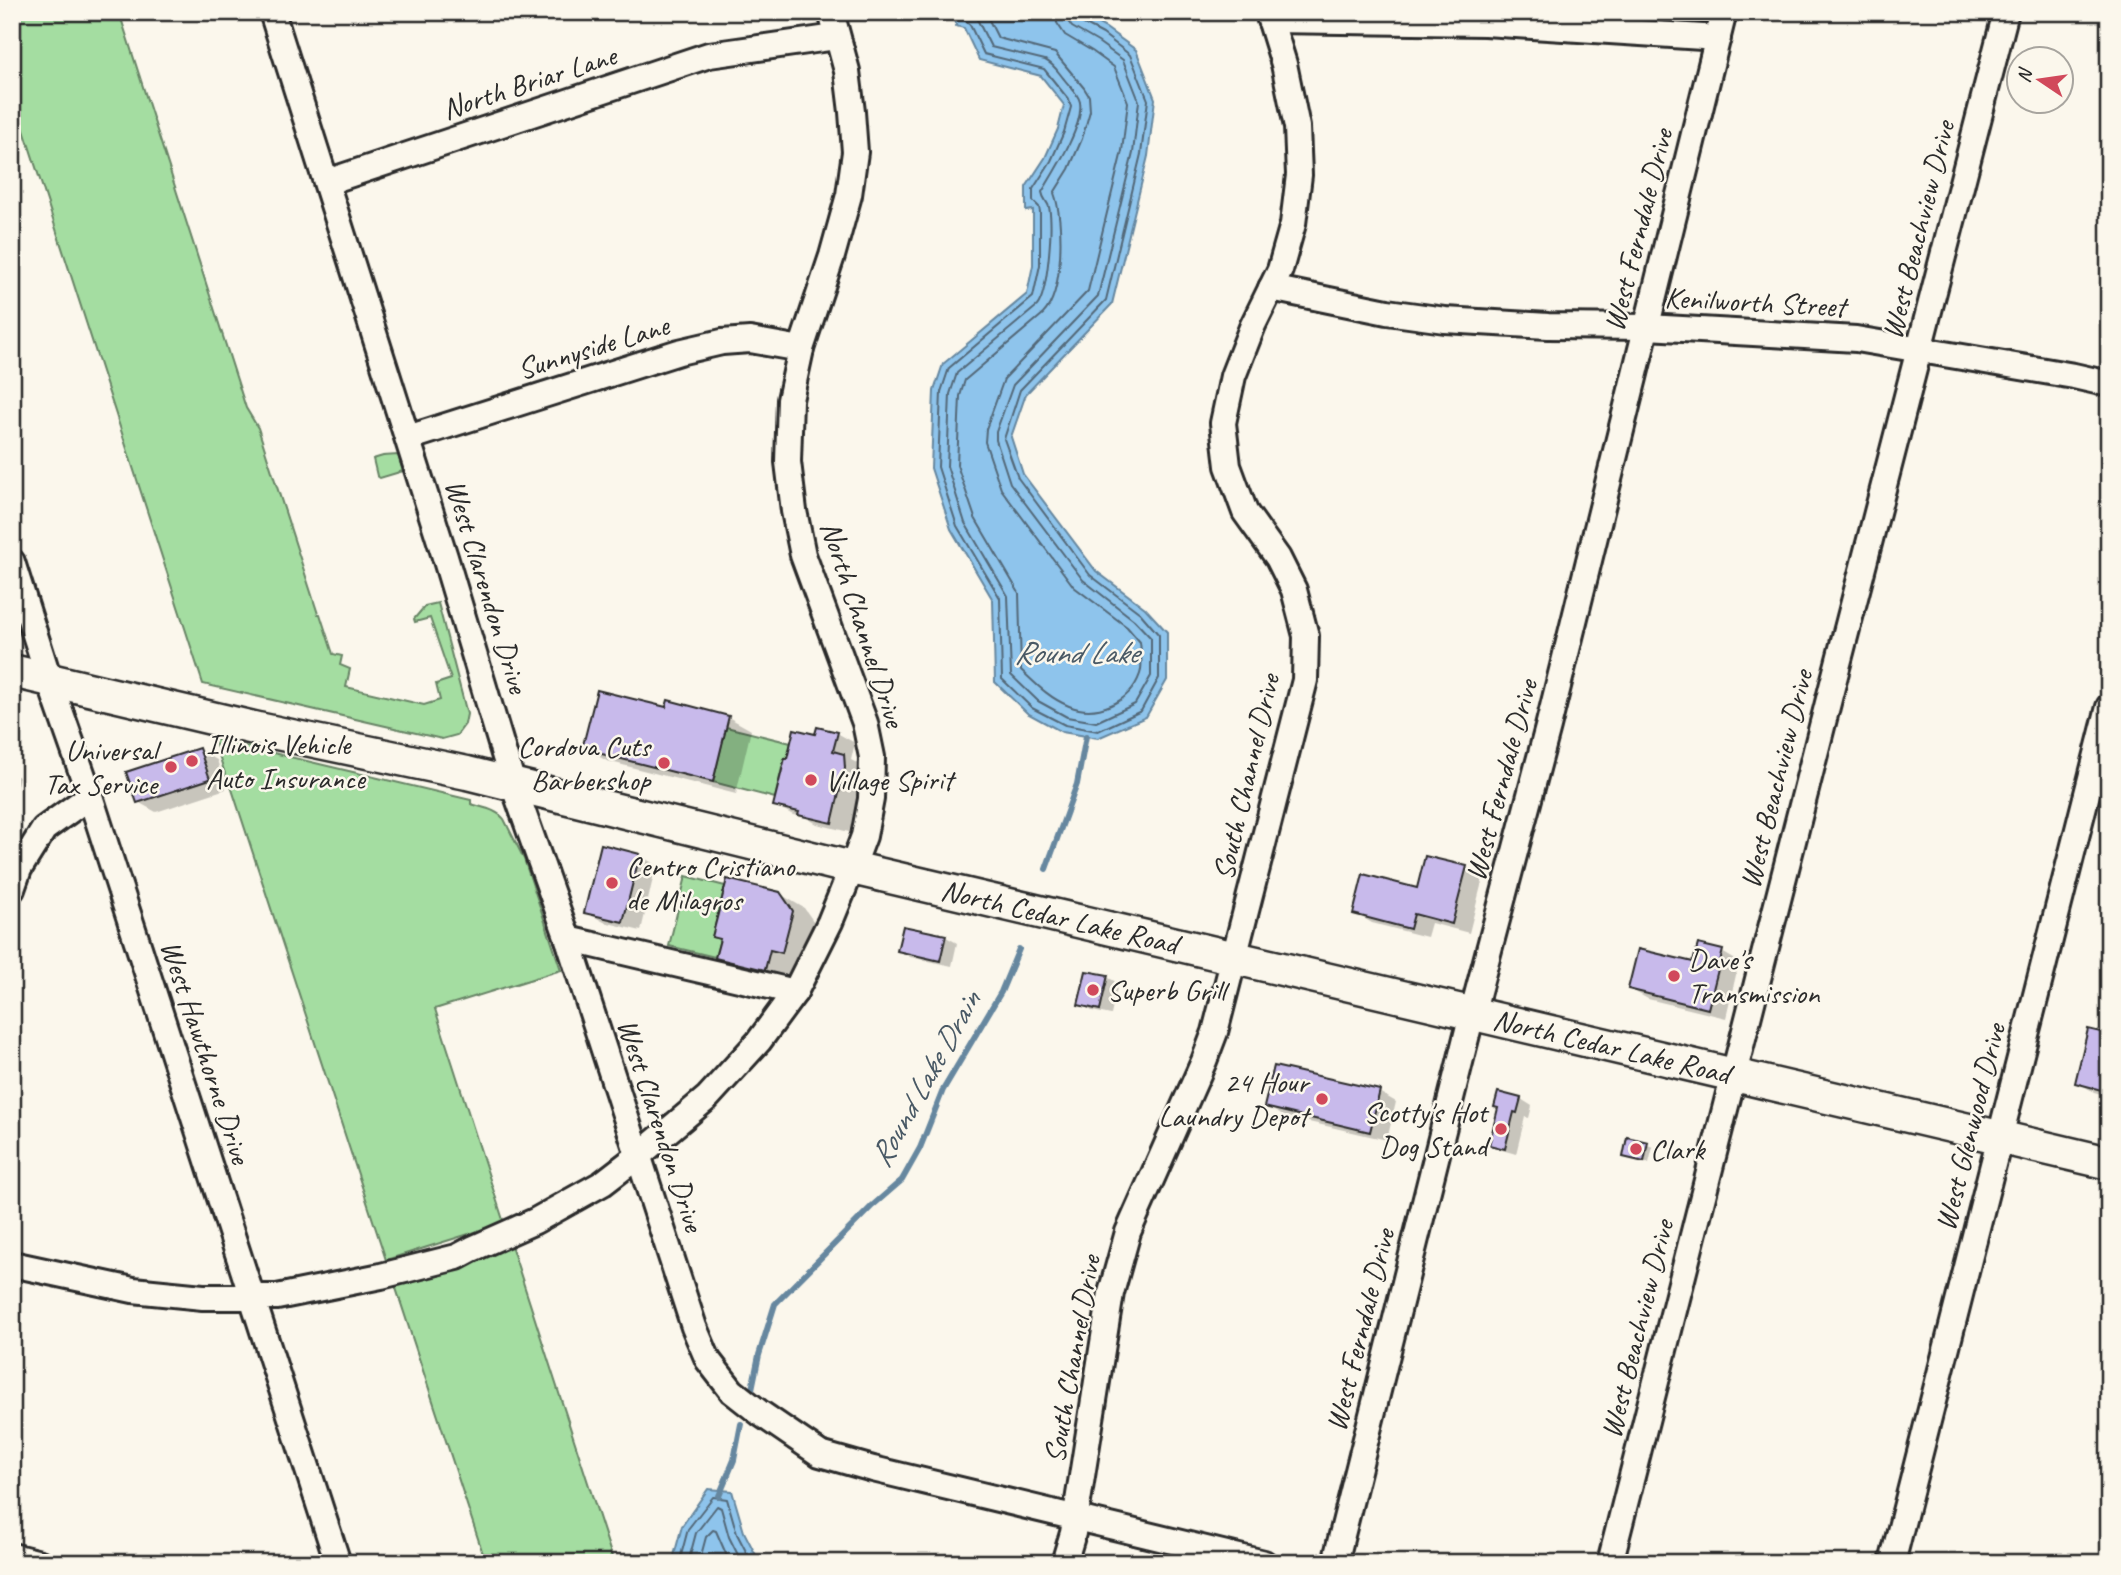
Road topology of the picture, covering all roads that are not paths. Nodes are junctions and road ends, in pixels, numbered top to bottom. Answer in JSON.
{"nodes":[{"id":1,"x":272,"y":12,"type":"edge"},
{"id":2,"x":831,"y":12,"type":"edge"},
{"id":3,"x":1724,"y":12,"type":"edge"},
{"id":4,"x":2006,"y":12,"type":"edge"},
{"id":5,"x":1269,"y":16,"type":"edge"},
{"id":6,"x":836,"y":37,"type":"junction"},
{"id":7,"x":1718,"y":38,"type":"junction"},
{"id":8,"x":327,"y":183,"type":"junction"},
{"id":9,"x":1271,"y":288,"type":"junction"},
{"id":10,"x":1647,"y":327,"type":"junction"},
{"id":11,"x":801,"y":349,"type":"junction"},
{"id":12,"x":1920,"y":349,"type":"junction"},
{"id":13,"x":2109,"y":384,"type":"edge"},
{"id":14,"x":408,"y":438,"type":"junction"},
{"id":15,"x":12,"y":562,"type":"edge"},
{"id":16,"x":12,"y":671,"type":"edge"},
{"id":17,"x":49,"y":680,"type":"junction"},
{"id":18,"x":2109,"y":707,"type":"edge"},
{"id":19,"x":513,"y":784,"type":"junction"},
{"id":20,"x":90,"y":796,"type":"junction"},
{"id":21,"x":852,"y":868,"type":"junction"},
{"id":22,"x":12,"y":889,"type":"edge"},
{"id":23,"x":568,"y":939,"type":"junction"},
{"id":24,"x":1235,"y":958,"type":"junction"},
{"id":25,"x":795,"y":992,"type":"junction"},
{"id":26,"x":1472,"y":1014,"type":"junction"},
{"id":27,"x":1734,"y":1075,"type":"junction"},
{"id":28,"x":2000,"y":1138,"type":"junction"},
{"id":29,"x":638,"y":1156,"type":"junction"},
{"id":30,"x":2109,"y":1163,"type":"edge"},
{"id":31,"x":12,"y":1264,"type":"edge"},
{"id":32,"x":252,"y":1297,"type":"junction"},
{"id":33,"x":1075,"y":1518,"type":"junction"},
{"id":34,"x":12,"y":1556,"type":"edge"},
{"id":35,"x":40,"y":1563,"type":"edge"},
{"id":36,"x":338,"y":1563,"type":"edge"},
{"id":37,"x":1063,"y":1563,"type":"edge"},
{"id":38,"x":1264,"y":1563,"type":"edge"},
{"id":39,"x":1335,"y":1563,"type":"edge"},
{"id":40,"x":1610,"y":1563,"type":"edge"},
{"id":41,"x":1892,"y":1563,"type":"edge"}],
"edges":[{"from":1,"to":8,"type":"street","name":"West Clarendon Drive"},
{"from":2,"to":6,"type":"street","name":"North Channel Drive"},
{"from":3,"to":7,"type":"street","name":"West Ferndale Drive"},
{"from":4,"to":12,"type":"street","name":"West Beachview Drive"},
{"from":5,"to":7,"type":"street"},
{"from":5,"to":9,"type":"street","name":"South Channel Drive"},
{"from":6,"to":8,"type":"street","name":"North Briar Lane"},
{"from":6,"to":11,"type":"street","name":"North Channel Drive"},
{"from":7,"to":10,"type":"street","name":"West Ferndale Drive"},
{"from":8,"to":14,"type":"street","name":"West Clarendon Drive"},
{"from":9,"to":10,"type":"street","name":"Kenilworth Street"},
{"from":9,"to":24,"type":"street","name":"South Channel Drive"},
{"from":10,"to":12,"type":"street","name":"Kenilworth Street"},
{"from":10,"to":26,"type":"street","name":"West Ferndale Drive"},
{"from":11,"to":14,"type":"street","name":"Sunnyside Lane"},
{"from":11,"to":21,"type":"street","name":"North Channel Drive"},
{"from":12,"to":13,"type":"street","name":"Kenilworth Street"},
{"from":12,"to":27,"type":"street","name":"West Beachview Drive"},
{"from":14,"to":19,"type":"street","name":"West Clarendon Drive"},
{"from":15,"to":17,"type":"street","name":"West Hawthorne Drive"},
{"from":16,"to":17,"type":"main road","name":"North Cedar Lake Road"},
{"from":17,"to":19,"type":"main road","name":"North Cedar Lake Road"},
{"from":17,"to":20,"type":"street","name":"West Hawthorne Drive"},
{"from":18,"to":28,"type":"street","name":"West Glenwood Drive"},
{"from":19,"to":21,"type":"main road","name":"North Cedar Lake Road"},
{"from":19,"to":23,"type":"street","name":"West Clarendon Drive"},
{"from":20,"to":22,"type":"street"},
{"from":20,"to":32,"type":"street","name":"West Hawthorne Drive"},
{"from":21,"to":24,"type":"main road","name":"North Cedar Lake Road"},
{"from":21,"to":25,"type":"street","name":"North Channel Drive"},
{"from":23,"to":25,"type":"street"},
{"from":23,"to":29,"type":"street","name":"West Clarendon Drive"},
{"from":24,"to":26,"type":"main road","name":"North Cedar Lake Road"},
{"from":24,"to":33,"type":"street","name":"South Channel Drive"},
{"from":25,"to":29,"type":"street","name":"North Channel Drive"},
{"from":26,"to":27,"type":"main road","name":"North Cedar Lake Road"},
{"from":26,"to":39,"type":"street","name":"West Ferndale Drive"},
{"from":27,"to":28,"type":"main road","name":"North Cedar Lake Road"},
{"from":27,"to":40,"type":"street","name":"West Beachview Drive"},
{"from":28,"to":30,"type":"main road","name":"North Cedar Lake Road"},
{"from":28,"to":41,"type":"street","name":"West Glenwood Drive"},
{"from":29,"to":32,"type":"street","name":"North Channel Drive"},
{"from":29,"to":33,"type":"street","name":"West Clarendon Drive"},
{"from":31,"to":32,"type":"street","name":"North Channel Drive"},
{"from":32,"to":36,"type":"street","name":"West Hawthorne Drive"},
{"from":33,"to":37,"type":"street","name":"South Channel Drive"},
{"from":33,"to":38,"type":"street","name":"West Clarendon Drive"},
{"from":34,"to":35,"type":"street"}]}
